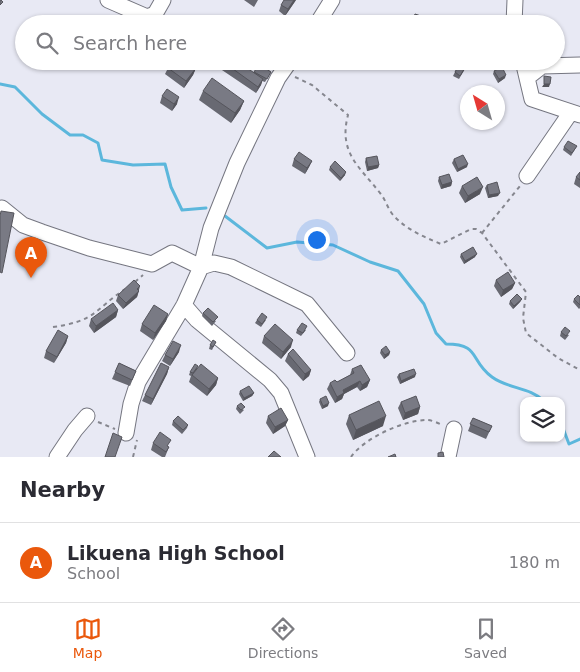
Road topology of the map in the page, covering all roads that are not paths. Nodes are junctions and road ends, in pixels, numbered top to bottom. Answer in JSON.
{"nodes":[{"id":1,"x":108,"y":0,"type":"edge"},
{"id":2,"x":163,"y":0,"type":"edge"},
{"id":3,"x":332,"y":0,"type":"edge"},
{"id":4,"x":515,"y":0,"type":"edge"},
{"id":5,"x":142,"y":15,"type":"edge"},
{"id":6,"x":152,"y":15,"type":"edge"},
{"id":7,"x":323,"y":15,"type":"edge"},
{"id":8,"x":514,"y":15,"type":"edge"},
{"id":9,"x":565,"y":65,"type":"edge"},
{"id":10,"x":580,"y":65,"type":"edge"},
{"id":11,"x":284,"y":70,"type":"edge"},
{"id":12,"x":526,"y":70,"type":"edge"},
{"id":13,"x":537,"y":70,"type":"edge"},
{"id":14,"x":528,"y":77,"type":"junction"},
{"id":15,"x":576,"y":114,"type":"edge"},
{"id":16,"x":527,"y":176,"type":"road end"},
{"id":17,"x":2,"y":208,"type":"dead end"},
{"id":18,"x":201,"y":267,"type":"junction"},
{"id":19,"x":184,"y":305,"type":"junction"},
{"id":20,"x":347,"y":352,"type":"dead end"},
{"id":21,"x":87,"y":416,"type":"road end"},
{"id":22,"x":454,"y":429,"type":"road end"},
{"id":23,"x":126,"y":433,"type":"road end"},
{"id":24,"x":57,"y":457,"type":"edge"},
{"id":25,"x":307,"y":457,"type":"edge"},
{"id":26,"x":448,"y":457,"type":"edge"}],
"edges":[{"from":1,"to":5,"type":"street"},
{"from":2,"to":6,"type":"street"},
{"from":3,"to":7,"type":"street"},
{"from":4,"to":8,"type":"street"},
{"from":9,"to":10,"type":"street"},
{"from":11,"to":18,"type":"street"},
{"from":12,"to":14,"type":"street"},
{"from":13,"to":14,"type":"street"},
{"from":14,"to":15,"type":"street"},
{"from":15,"to":16,"type":"street"},
{"from":17,"to":18,"type":"street"},
{"from":18,"to":19,"type":"street"},
{"from":18,"to":20,"type":"street"},
{"from":19,"to":23,"type":"street"},
{"from":19,"to":25,"type":"street"},
{"from":21,"to":24,"type":"street"},
{"from":22,"to":26,"type":"street"}]}
